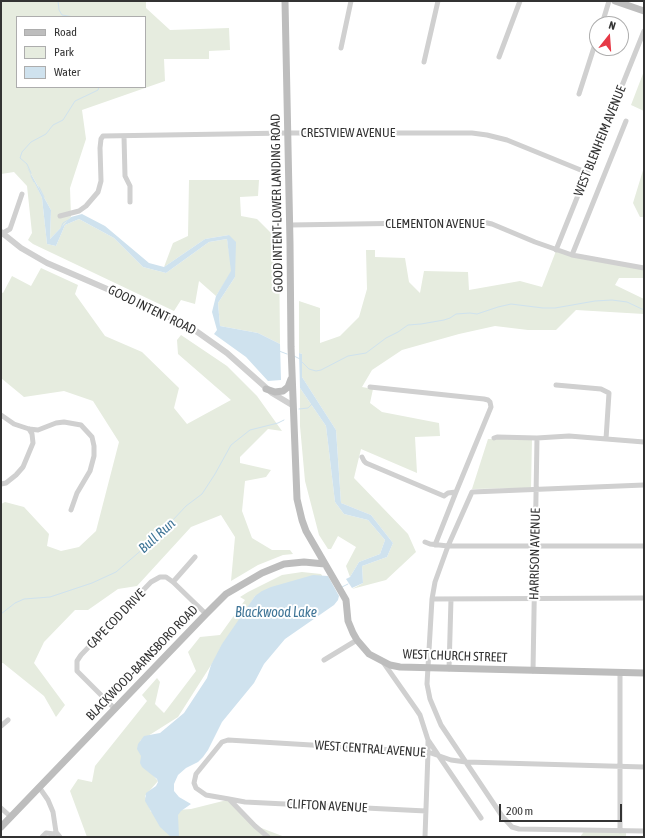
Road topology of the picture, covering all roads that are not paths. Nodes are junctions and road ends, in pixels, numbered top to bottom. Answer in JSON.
{"nodes":[{"id":1,"x":285,"y":1,"type":"edge"},
{"id":2,"x":351,"y":1,"type":"edge"},
{"id":3,"x":438,"y":1,"type":"edge"},
{"id":4,"x":520,"y":1,"type":"edge"},
{"id":5,"x":609,"y":1,"type":"edge"},
{"id":6,"x":615,"y":1,"type":"edge"},
{"id":7,"x":644,"y":12,"type":"edge"},
{"id":8,"x":604,"y":16,"type":"edge"},
{"id":9,"x":644,"y":31,"type":"edge"},
{"id":10,"x":341,"y":48,"type":"dead end"},
{"id":11,"x":591,"y":56,"type":"edge"},
{"id":12,"x":499,"y":57,"type":"dead end"},
{"id":13,"x":424,"y":62,"type":"dead end"},
{"id":14,"x":579,"y":94,"type":"dead end"},
{"id":15,"x":626,"y":121,"type":"dead end"},
{"id":16,"x":288,"y":133,"type":"junction"},
{"id":17,"x":124,"y":136,"type":"junction"},
{"id":18,"x":588,"y":173,"type":"junction"},
{"id":19,"x":22,"y":194,"type":"dead end"},
{"id":20,"x":130,"y":202,"type":"dead end"},
{"id":21,"x":63,"y":215,"type":"dead end"},
{"id":22,"x":290,"y":225,"type":"junction"},
{"id":23,"x":2,"y":233,"type":"edge"},
{"id":24,"x":556,"y":250,"type":"junction"},
{"id":25,"x":572,"y":255,"type":"junction"},
{"id":26,"x":644,"y":268,"type":"edge"},
{"id":27,"x":292,"y":377,"type":"junction"},
{"id":28,"x":556,"y":385,"type":"dead end"},
{"id":29,"x":370,"y":387,"type":"dead end"},
{"id":30,"x":266,"y":389,"type":"junction"},
{"id":31,"x":292,"y":405,"type":"junction"},
{"id":32,"x":1,"y":414,"type":"edge"},
{"id":33,"x":29,"y":429,"type":"junction"},
{"id":34,"x":494,"y":438,"type":"dead end"},
{"id":35,"x":537,"y":438,"type":"junction"},
{"id":36,"x":606,"y":439,"type":"junction"},
{"id":37,"x":644,"y":442,"type":"edge"},
{"id":38,"x":362,"y":457,"type":"dead end"},
{"id":39,"x":1,"y":484,"type":"edge"},
{"id":40,"x":644,"y":485,"type":"edge"},
{"id":41,"x":536,"y":489,"type":"junction"},
{"id":42,"x":456,"y":492,"type":"junction"},
{"id":43,"x":70,"y":510,"type":"dead end"},
{"id":44,"x":425,"y":542,"type":"dead end"},
{"id":45,"x":435,"y":545,"type":"junction"},
{"id":46,"x":448,"y":546,"type":"junction"},
{"id":47,"x":535,"y":546,"type":"junction"},
{"id":48,"x":644,"y":546,"type":"edge"},
{"id":49,"x":196,"y":557,"type":"dead end"},
{"id":50,"x":325,"y":564,"type":"junction"},
{"id":51,"x":173,"y":582,"type":"junction"},
{"id":52,"x":644,"y":598,"type":"edge"},
{"id":53,"x":432,"y":599,"type":"junction"},
{"id":54,"x":451,"y":599,"type":"junction"},
{"id":55,"x":534,"y":599,"type":"junction"},
{"id":56,"x":206,"y":614,"type":"junction"},
{"id":57,"x":357,"y":640,"type":"junction"},
{"id":58,"x":324,"y":660,"type":"dead end"},
{"id":59,"x":383,"y":662,"type":"junction"},
{"id":60,"x":429,"y":669,"type":"junction"},
{"id":61,"x":449,"y":669,"type":"junction"},
{"id":62,"x":533,"y":671,"type":"junction"},
{"id":63,"x":620,"y":673,"type":"junction"},
{"id":64,"x":644,"y":673,"type":"edge"},
{"id":65,"x":114,"y":709,"type":"junction"},
{"id":66,"x":8,"y":720,"type":"dead end"},
{"id":67,"x":1,"y":726,"type":"edge"},
{"id":68,"x":428,"y":740,"type":"junction"},
{"id":69,"x":217,"y":747,"type":"joint"},
{"id":70,"x":428,"y":752,"type":"junction"},
{"id":71,"x":439,"y":756,"type":"junction"},
{"id":72,"x":466,"y":762,"type":"junction"},
{"id":73,"x":620,"y":766,"type":"junction"},
{"id":74,"x":644,"y":767,"type":"edge"},
{"id":75,"x":39,"y":787,"type":"junction"},
{"id":76,"x":229,"y":798,"type":"junction"},
{"id":77,"x":1,"y":808,"type":"edge"},
{"id":78,"x":426,"y":811,"type":"junction"},
{"id":79,"x":11,"y":817,"type":"junction"},
{"id":80,"x":482,"y":818,"type":"dead end"},
{"id":81,"x":1,"y":827,"type":"edge"},
{"id":82,"x":620,"y":831,"type":"junction"},
{"id":83,"x":644,"y":831,"type":"edge"},
{"id":84,"x":55,"y":834,"type":"edge"},
{"id":85,"x":42,"y":837,"type":"edge"},
{"id":86,"x":60,"y":837,"type":"edge"},
{"id":87,"x":268,"y":837,"type":"edge"},
{"id":88,"x":425,"y":837,"type":"edge"}],
"edges":[{"from":1,"to":16,"type":"main road","name":"GOOD INTENT-LOWER LANDING ROAD"},
{"from":2,"to":10,"type":"street"},
{"from":3,"to":13,"type":"street"},
{"from":4,"to":12,"type":"street"},
{"from":5,"to":8,"type":"street"},
{"from":6,"to":7,"type":"main road"},
{"from":9,"to":18,"type":"street","name":"WEST BLENHEIM AVENUE"},
{"from":11,"to":14,"type":"street"},
{"from":15,"to":25,"type":"street"},
{"from":16,"to":17,"type":"street","name":"CRESTVIEW AVENUE"},
{"from":16,"to":18,"type":"street","name":"CRESTVIEW AVENUE"},
{"from":16,"to":22,"type":"main road","name":"GOOD INTENT-LOWER LANDING ROAD"},
{"from":17,"to":20,"type":"street"},
{"from":17,"to":21,"type":"street","name":"CRESTVIEW AVENUE"},
{"from":18,"to":24,"type":"street","name":"WEST BLENHEIM AVENUE"},
{"from":19,"to":23,"type":"street"},
{"from":22,"to":24,"type":"street","name":"CLEMENTON AVENUE"},
{"from":22,"to":27,"type":"main road","name":"GOOD INTENT-LOWER LANDING ROAD"},
{"from":23,"to":30,"type":"street","name":"GOOD INTENT ROAD"},
{"from":24,"to":25,"type":"street","name":"CLEMENTON AVENUE"},
{"from":25,"to":26,"type":"street","name":"CLEMENTON AVENUE"},
{"from":27,"to":30,"type":"main road"},
{"from":27,"to":31,"type":"main road","name":"GOOD INTENT-LOWER LANDING ROAD"},
{"from":28,"to":36,"type":"street"},
{"from":29,"to":42,"type":"street"},
{"from":30,"to":31,"type":"street","name":"GOOD INTENT ROAD"},
{"from":31,"to":50,"type":"main road","name":"WEST CHURCH STREET"},
{"from":32,"to":33,"type":"street"},
{"from":33,"to":39,"type":"street"},
{"from":33,"to":43,"type":"street"},
{"from":34,"to":35,"type":"street"},
{"from":35,"to":36,"type":"street"},
{"from":35,"to":41,"type":"street","name":"HARRISON AVENUE"},
{"from":36,"to":37,"type":"street"},
{"from":38,"to":42,"type":"street"},
{"from":40,"to":41,"type":"street"},
{"from":41,"to":46,"type":"street"},
{"from":41,"to":47,"type":"street","name":"HARRISON AVENUE"},
{"from":42,"to":45,"type":"street"},
{"from":44,"to":45,"type":"street"},
{"from":45,"to":46,"type":"street"},
{"from":46,"to":47,"type":"street"},
{"from":46,"to":53,"type":"street"},
{"from":47,"to":48,"type":"street"},
{"from":47,"to":55,"type":"street","name":"HARRISON AVENUE"},
{"from":49,"to":51,"type":"street"},
{"from":50,"to":56,"type":"main road","name":"BLACKWOOD-BARNSBORO ROAD"},
{"from":50,"to":57,"type":"main road","name":"WEST CHURCH STREET"},
{"from":51,"to":56,"type":"street"},
{"from":51,"to":65,"type":"street","name":"CAPE COD DRIVE"},
{"from":52,"to":55,"type":"street"},
{"from":53,"to":54,"type":"street"},
{"from":53,"to":60,"type":"street"},
{"from":54,"to":55,"type":"street"},
{"from":54,"to":61,"type":"street"},
{"from":55,"to":62,"type":"street","name":"HARRISON AVENUE"},
{"from":56,"to":65,"type":"main road","name":"BLACKWOOD-BARNSBORO ROAD"},
{"from":57,"to":58,"type":"street"},
{"from":57,"to":59,"type":"main road","name":"WEST CHURCH STREET"},
{"from":59,"to":60,"type":"main road","name":"WEST CHURCH STREET"},
{"from":59,"to":68,"type":"street"},
{"from":60,"to":61,"type":"main road","name":"WEST CHURCH STREET"},
{"from":60,"to":72,"type":"street"},
{"from":61,"to":62,"type":"main road","name":"WEST CHURCH STREET"},
{"from":62,"to":63,"type":"main road","name":"WEST CHURCH STREET"},
{"from":63,"to":64,"type":"main road","name":"WEST CHURCH STREET"},
{"from":63,"to":73,"type":"street"},
{"from":65,"to":75,"type":"main road","name":"BLACKWOOD-BARNSBORO ROAD"},
{"from":66,"to":67,"type":"street"},
{"from":68,"to":70,"type":"street"},
{"from":68,"to":71,"type":"street"},
{"from":69,"to":70,"type":"street","name":"WEST CENTRAL AVENUE"},
{"from":69,"to":76,"type":"street","name":"CLIFTON AVENUE"},
{"from":70,"to":71,"type":"street","name":"WEST CENTRAL AVENUE"},
{"from":70,"to":78,"type":"street"},
{"from":71,"to":72,"type":"street","name":"WEST CENTRAL AVENUE"},
{"from":71,"to":80,"type":"street"},
{"from":72,"to":73,"type":"street","name":"WEST CENTRAL AVENUE"},
{"from":72,"to":82,"type":"street"},
{"from":73,"to":74,"type":"street","name":"WEST CENTRAL AVENUE"},
{"from":73,"to":82,"type":"street"},
{"from":75,"to":79,"type":"main road","name":"BLACKWOOD-BARNSBORO ROAD"},
{"from":75,"to":84,"type":"street"},
{"from":76,"to":78,"type":"street","name":"CLIFTON AVENUE"},
{"from":76,"to":87,"type":"street"},
{"from":77,"to":79,"type":"street"},
{"from":78,"to":88,"type":"street"},
{"from":79,"to":81,"type":"main road","name":"BLACKWOOD-BARNSBORO ROAD"},
{"from":82,"to":83,"type":"street"},
{"from":84,"to":85,"type":"street"},
{"from":84,"to":86,"type":"street"}]}
